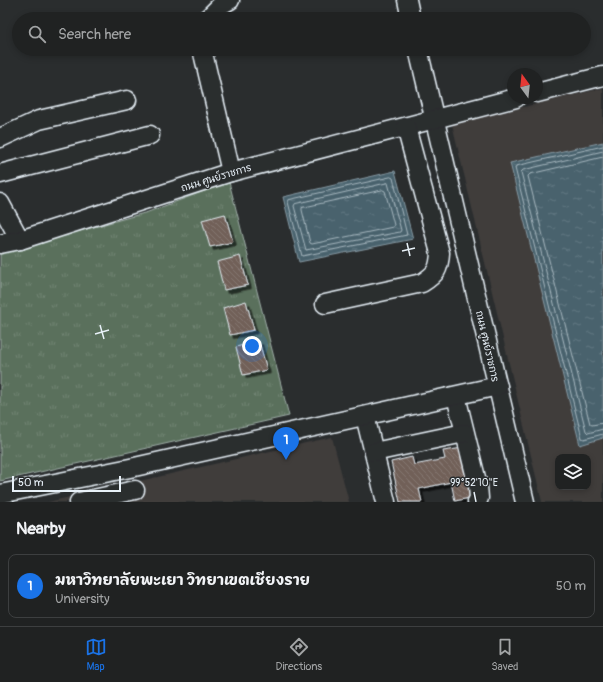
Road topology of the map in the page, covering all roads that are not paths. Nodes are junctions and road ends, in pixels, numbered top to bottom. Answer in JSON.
{"nodes":[{"id":1,"x":230,"y":0,"type":"edge"},
{"id":2,"x":407,"y":0,"type":"edge"},
{"id":3,"x":214,"y":12,"type":"edge"},
{"id":4,"x":410,"y":12,"type":"edge"},
{"id":5,"x":204,"y":56,"type":"edge"},
{"id":6,"x":420,"y":56,"type":"edge"},
{"id":7,"x":603,"y":76,"type":"edge"},
{"id":8,"x":543,"y":91,"type":"edge"},
{"id":9,"x":127,"y":100,"type":"dead end"},
{"id":10,"x":507,"y":100,"type":"edge"},
{"id":11,"x":435,"y":118,"type":"junction"},
{"id":12,"x":406,"y":127,"type":"junction"},
{"id":13,"x":150,"y":135,"type":"dead end"},
{"id":14,"x":0,"y":138,"type":"edge"},
{"id":15,"x":231,"y":172,"type":"junction"},
{"id":16,"x":0,"y":174,"type":"edge"},
{"id":17,"x":0,"y":203,"type":"edge"},
{"id":18,"x":20,"y":240,"type":"junction"},
{"id":19,"x":0,"y":244,"type":"edge"},
{"id":20,"x":325,"y":304,"type":"dead end"},
{"id":21,"x":498,"y":386,"type":"junction"},
{"id":22,"x":456,"y":396,"type":"junction"},
{"id":23,"x":365,"y":416,"type":"junction"},
{"id":24,"x":464,"y":434,"type":"junction"},
{"id":25,"x":374,"y":452,"type":"junction"},
{"id":26,"x":130,"y":468,"type":"junction"},
{"id":27,"x":0,"y":494,"type":"edge"},
{"id":28,"x":136,"y":496,"type":"edge"},
{"id":29,"x":79,"y":502,"type":"edge"},
{"id":30,"x":386,"y":502,"type":"edge"},
{"id":31,"x":478,"y":502,"type":"edge"},
{"id":32,"x":525,"y":502,"type":"edge"}],
"edges":[{"from":1,"to":3,"type":"street"},
{"from":2,"to":4,"type":"street"},
{"from":5,"to":15,"type":"street"},
{"from":6,"to":11,"type":"street"},
{"from":7,"to":8,"type":"street"},
{"from":9,"to":14,"type":"street"},
{"from":10,"to":11,"type":"street","name":"ถนน ศูนย์ราชการ"},
{"from":11,"to":12,"type":"street","name":"ถนน ศูนย์ราชการ"},
{"from":11,"to":21,"type":"street","name":"ถนน ศูนย์ราชการ"},
{"from":12,"to":15,"type":"street","name":"ถนน ศูนย์ราชการ"},
{"from":12,"to":20,"type":"street"},
{"from":13,"to":16,"type":"street"},
{"from":15,"to":18,"type":"street","name":"ถนน ศูนย์ราชการ"},
{"from":17,"to":18,"type":"street"},
{"from":18,"to":19,"type":"street","name":"ถนน ศูนย์ราชการ"},
{"from":21,"to":22,"type":"street"},
{"from":21,"to":32,"type":"street","name":"ถนน ศูนย์ราชการ"},
{"from":22,"to":23,"type":"street"},
{"from":22,"to":24,"type":"street"},
{"from":23,"to":25,"type":"street"},
{"from":23,"to":26,"type":"street"},
{"from":24,"to":25,"type":"street"},
{"from":24,"to":31,"type":"street"},
{"from":25,"to":30,"type":"street"},
{"from":26,"to":27,"type":"street"},
{"from":26,"to":28,"type":"street"},
{"from":28,"to":29,"type":"street"}]}
